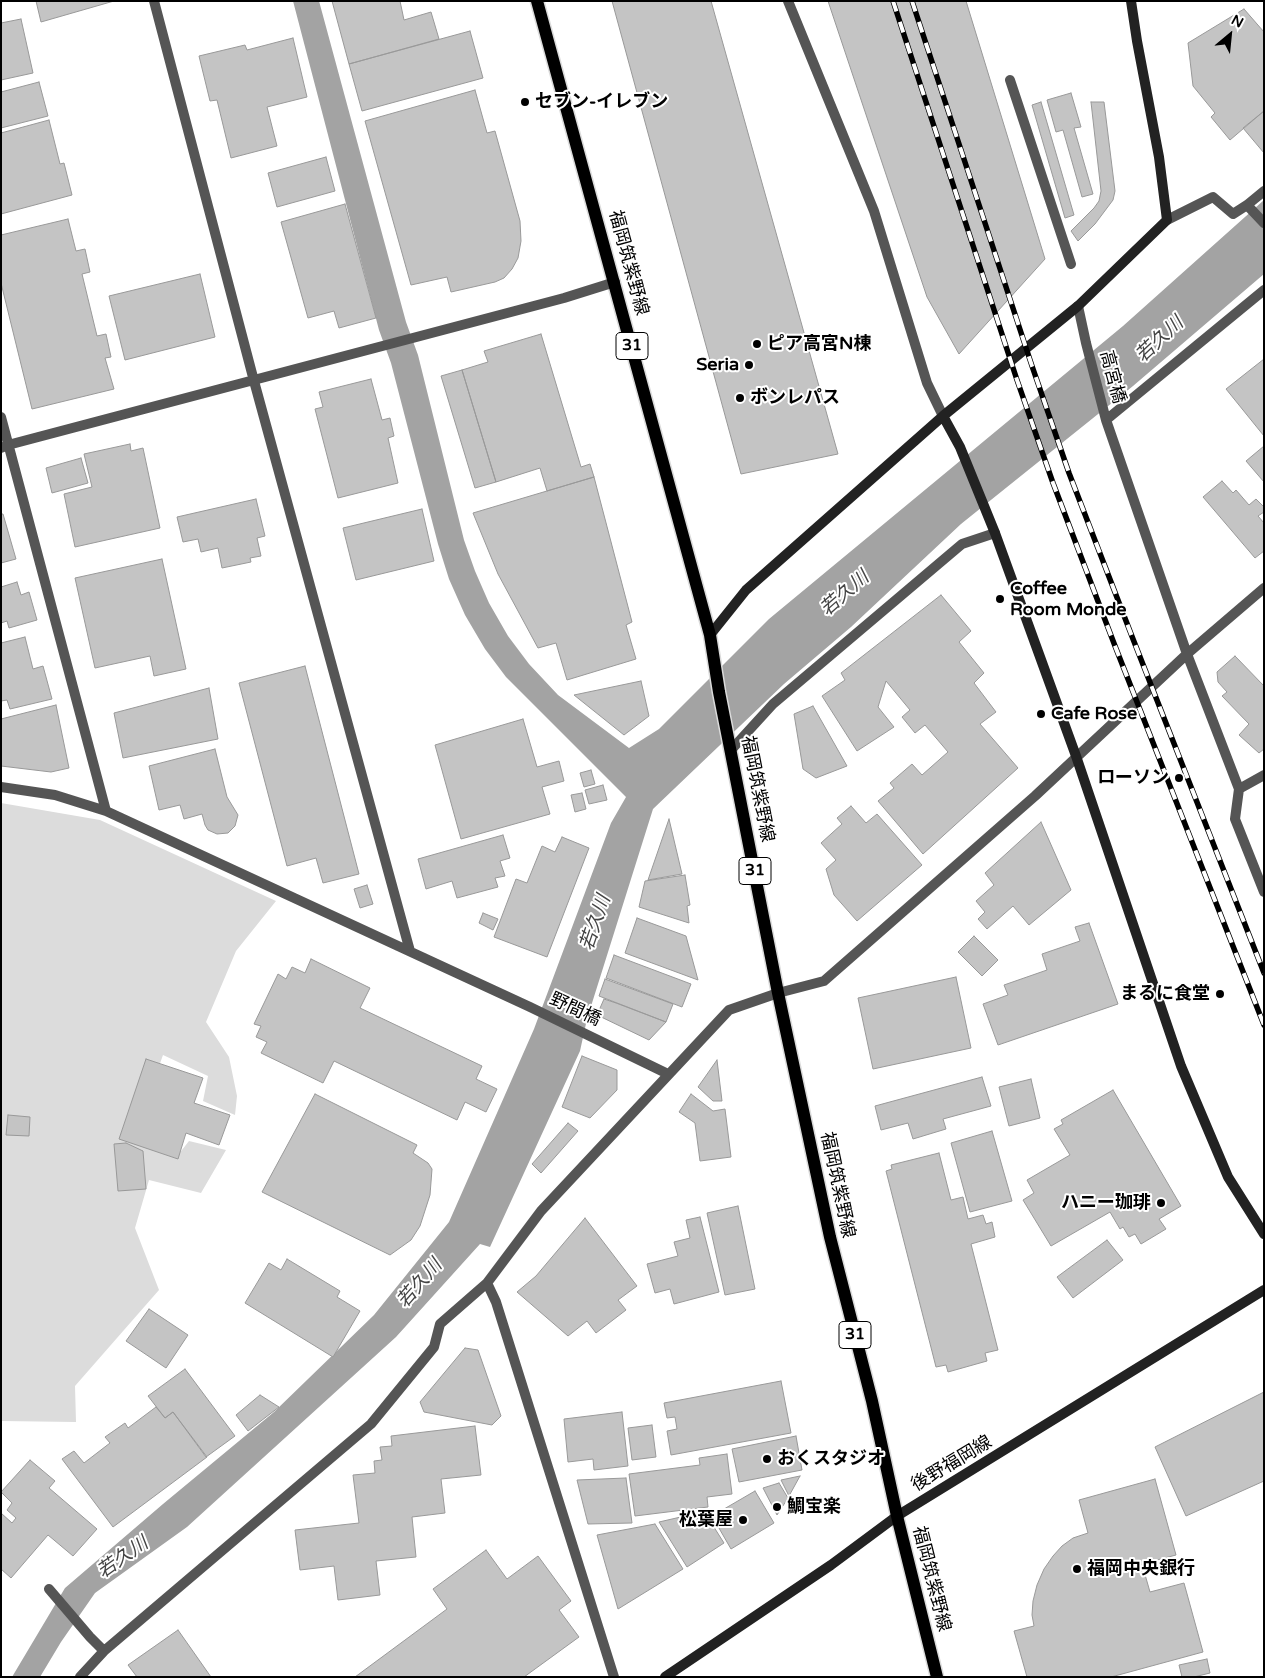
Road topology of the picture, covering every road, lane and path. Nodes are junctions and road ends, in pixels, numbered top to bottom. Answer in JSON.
{"nodes":[{"id":1,"x":154,"y":1,"type":"edge"},
{"id":2,"x":537,"y":1,"type":"edge"},
{"id":3,"x":788,"y":1,"type":"edge"},
{"id":4,"x":1131,"y":1,"type":"edge"},
{"id":5,"x":1010,"y":80,"type":"dead end"},
{"id":6,"x":1264,"y":191,"type":"edge"},
{"id":7,"x":1247,"y":205,"type":"junction"},
{"id":8,"x":1167,"y":220,"type":"junction"},
{"id":9,"x":1264,"y":223,"type":"edge"},
{"id":10,"x":1072,"y":264,"type":"dead end"},
{"id":11,"x":615,"y":282,"type":"junction"},
{"id":12,"x":1264,"y":290,"type":"edge"},
{"id":13,"x":1078,"y":306,"type":"junction"},
{"id":14,"x":254,"y":381,"type":"junction"},
{"id":15,"x":943,"y":416,"type":"junction"},
{"id":16,"x":1,"y":417,"type":"edge"},
{"id":17,"x":1106,"y":420,"type":"junction"},
{"id":18,"x":5,"y":447,"type":"edge"},
{"id":19,"x":995,"y":533,"type":"junction"},
{"id":20,"x":1264,"y":588,"type":"edge"},
{"id":21,"x":710,"y":635,"type":"junction"},
{"id":22,"x":1186,"y":654,"type":"junction"},
{"id":23,"x":730,"y":745,"type":"junction"},
{"id":24,"x":1076,"y":756,"type":"junction"},
{"id":25,"x":1264,"y":775,"type":"edge"},
{"id":26,"x":1,"y":787,"type":"edge"},
{"id":27,"x":1239,"y":789,"type":"junction"},
{"id":28,"x":106,"y":811,"type":"junction"},
{"id":29,"x":1264,"y":892,"type":"edge"},
{"id":30,"x":410,"y":951,"type":"junction"},
{"id":31,"x":778,"y":993,"type":"junction"},
{"id":32,"x":668,"y":1074,"type":"junction"},
{"id":33,"x":1264,"y":1234,"type":"edge"},
{"id":34,"x":487,"y":1283,"type":"junction"},
{"id":35,"x":1264,"y":1290,"type":"edge"},
{"id":36,"x":897,"y":1516,"type":"junction"},
{"id":37,"x":49,"y":1589,"type":"dead end"},
{"id":38,"x":104,"y":1651,"type":"junction"},
{"id":39,"x":80,"y":1677,"type":"edge"},
{"id":40,"x":614,"y":1677,"type":"edge"},
{"id":41,"x":665,"y":1677,"type":"edge"},
{"id":42,"x":937,"y":1677,"type":"edge"}],
"edges":[{"from":1,"to":14,"type":"street"},
{"from":2,"to":11,"type":"main road","name":"福岡筑紫野線","number":"31"},
{"from":3,"to":15,"type":"street"},
{"from":4,"to":8,"type":"street"},
{"from":5,"to":10,"type":"street"},
{"from":6,"to":7,"type":"street"},
{"from":7,"to":8,"type":"street"},
{"from":7,"to":9,"type":"street"},
{"from":8,"to":13,"type":"street"},
{"from":11,"to":14,"type":"street"},
{"from":11,"to":21,"type":"main road","name":"福岡筑紫野線","number":"31"},
{"from":12,"to":17,"type":"street"},
{"from":13,"to":15,"type":"street"},
{"from":13,"to":17,"type":"street","name":"高宮橋"},
{"from":14,"to":18,"type":"street"},
{"from":14,"to":30,"type":"street"},
{"from":15,"to":19,"type":"street"},
{"from":15,"to":21,"type":"street"},
{"from":16,"to":18,"type":"street"},
{"from":17,"to":22,"type":"street","name":"高宮橋"},
{"from":18,"to":28,"type":"street"},
{"from":19,"to":23,"type":"street"},
{"from":19,"to":24,"type":"street"},
{"from":20,"to":22,"type":"street"},
{"from":21,"to":23,"type":"main road","name":"福岡筑紫野線","number":"31"},
{"from":22,"to":24,"type":"street"},
{"from":22,"to":27,"type":"street","name":"高宮橋"},
{"from":23,"to":31,"type":"main road","name":"福岡筑紫野線","number":"31"},
{"from":24,"to":31,"type":"street"},
{"from":24,"to":33,"type":"street"},
{"from":25,"to":27,"type":"street"},
{"from":26,"to":28,"type":"street","name":"野間橋"},
{"from":27,"to":29,"type":"street"},
{"from":28,"to":30,"type":"street","name":"野間橋"},
{"from":30,"to":32,"type":"street","name":"野間橋"},
{"from":31,"to":32,"type":"street"},
{"from":31,"to":36,"type":"main road","name":"福岡筑紫野線","number":"31"},
{"from":32,"to":34,"type":"street"},
{"from":34,"to":38,"type":"street"},
{"from":34,"to":40,"type":"street"},
{"from":35,"to":36,"type":"street","name":"後野福岡線"},
{"from":36,"to":41,"type":"street","name":"後野福岡線"},
{"from":36,"to":42,"type":"main road","name":"福岡筑紫野線","number":"31"},
{"from":37,"to":38,"type":"street"},
{"from":38,"to":39,"type":"street"}]}
